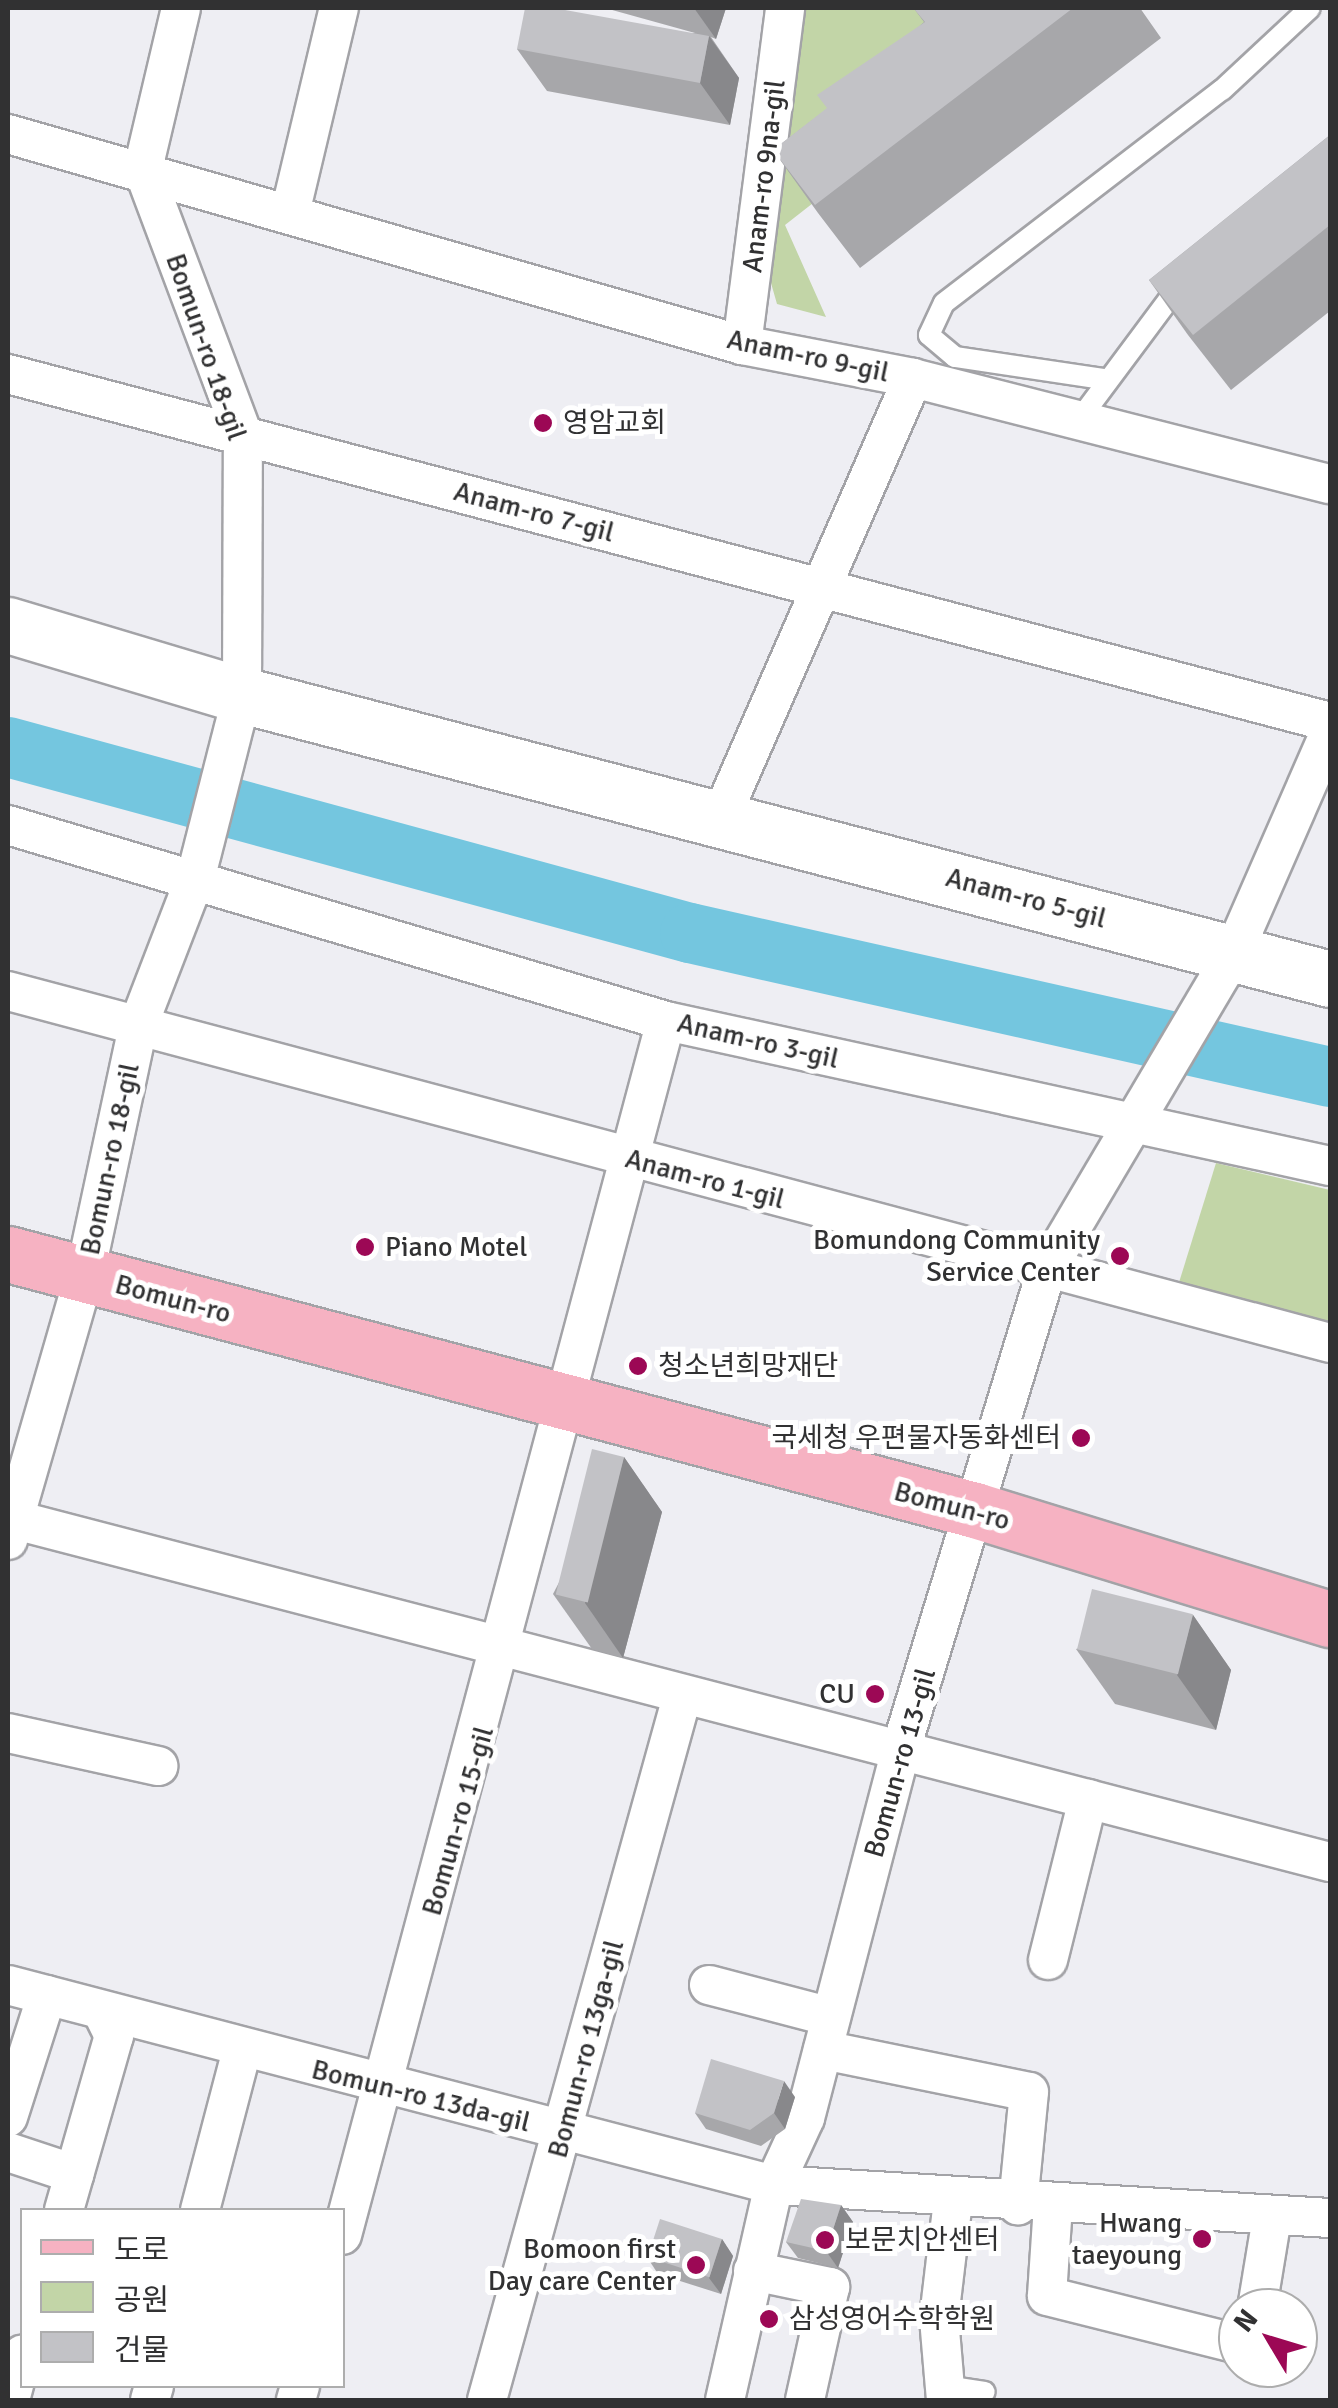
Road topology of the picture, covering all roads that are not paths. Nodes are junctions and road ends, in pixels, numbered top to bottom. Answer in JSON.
{"nodes":[{"id":1,"x":181,"y":8,"type":"edge"},
{"id":2,"x":339,"y":8,"type":"edge"},
{"id":3,"x":785,"y":8,"type":"edge"},
{"id":4,"x":1310,"y":8,"type":"edge"},
{"id":5,"x":8,"y":134,"type":"edge"},
{"id":6,"x":143,"y":169,"type":"junction"},
{"id":7,"x":291,"y":209,"type":"junction"},
{"id":8,"x":1196,"y":266,"type":"edge"},
{"id":9,"x":742,"y":345,"type":"junction"},
{"id":10,"x":8,"y":374,"type":"edge"},
{"id":11,"x":913,"y":378,"type":"junction"},
{"id":12,"x":1103,"y":380,"type":"junction"},
{"id":13,"x":1080,"y":420,"type":"junction"},
{"id":14,"x":243,"y":435,"type":"junction"},
{"id":15,"x":1330,"y":484,"type":"edge"},
{"id":16,"x":822,"y":595,"type":"junction"},
{"id":17,"x":8,"y":624,"type":"edge"},
{"id":18,"x":242,"y":695,"type":"junction"},
{"id":19,"x":1330,"y":722,"type":"edge"},
{"id":20,"x":1330,"y":732,"type":"edge"},
{"id":21,"x":722,"y":817,"type":"junction"},
{"id":22,"x":8,"y":824,"type":"edge"},
{"id":23,"x":196,"y":876,"type":"junction"},
{"id":24,"x":1233,"y":954,"type":"junction"},
{"id":25,"x":1330,"y":979,"type":"edge"},
{"id":26,"x":8,"y":991,"type":"edge"},
{"id":27,"x":666,"y":1021,"type":"junction"},
{"id":28,"x":138,"y":1026,"type":"junction"},
{"id":29,"x":1135,"y":1119,"type":"junction"},
{"id":30,"x":624,"y":1157,"type":"junction"},
{"id":31,"x":1330,"y":1166,"type":"edge"},
{"id":32,"x":8,"y":1254,"type":"edge"},
{"id":33,"x":1047,"y":1269,"type":"junction"},
{"id":34,"x":84,"y":1274,"type":"junction"},
{"id":35,"x":1330,"y":1343,"type":"edge"},
{"id":36,"x":570,"y":1407,"type":"junction"},
{"id":37,"x":975,"y":1510,"type":"junction"},
{"id":38,"x":10,"y":1526,"type":"edge"},
{"id":39,"x":1330,"y":1619,"type":"edge"},
{"id":40,"x":505,"y":1651,"type":"junction"},
{"id":41,"x":682,"y":1697,"type":"junction"},
{"id":42,"x":8,"y":1733,"type":"edge"},
{"id":43,"x":900,"y":1752,"type":"junction"},
{"id":44,"x":158,"y":1766,"type":"dead end"},
{"id":45,"x":1088,"y":1799,"type":"junction"},
{"id":46,"x":1330,"y":1862,"type":"edge"},
{"id":47,"x":1048,"y":1960,"type":"dead end"},
{"id":48,"x":8,"y":1984,"type":"edge"},
{"id":49,"x":709,"y":1986,"type":"dead end"},
{"id":50,"x":46,"y":1996,"type":"junction"},
{"id":51,"x":102,"y":2011,"type":"junction"},
{"id":52,"x":827,"y":2033,"type":"junction"},
{"id":53,"x":242,"y":2050,"type":"junction"},
{"id":54,"x":384,"y":2090,"type":"junction"},
{"id":55,"x":8,"y":2117,"type":"edge"},
{"id":56,"x":564,"y":2132,"type":"junction"},
{"id":57,"x":8,"y":2152,"type":"edge"},
{"id":58,"x":74,"y":2174,"type":"junction"},
{"id":59,"x":774,"y":2185,"type":"junction"},
{"id":60,"x":954,"y":2200,"type":"junction"},
{"id":61,"x":1036,"y":2205,"type":"junction"},
{"id":62,"x":65,"y":2208,"type":"edge"},
{"id":63,"x":201,"y":2208,"type":"edge"},
{"id":64,"x":1272,"y":2217,"type":"junction"},
{"id":65,"x":1330,"y":2218,"type":"edge"},
{"id":66,"x":345,"y":2225,"type":"edge"},
{"id":67,"x":754,"y":2271,"type":"junction"},
{"id":68,"x":1260,"y":2288,"type":"edge"},
{"id":69,"x":1218,"y":2339,"type":"edge"},
{"id":70,"x":20,"y":2362,"type":"edge"},
{"id":71,"x":986,"y":2392,"type":"dead end"},
{"id":72,"x":946,"y":2393,"type":"edge"},
{"id":73,"x":809,"y":2399,"type":"edge"},
{"id":74,"x":10,"y":2400,"type":"edge"},
{"id":75,"x":487,"y":2400,"type":"edge"},
{"id":76,"x":724,"y":2400,"type":"edge"}],
"edges":[{"from":1,"to":6,"type":"street"},
{"from":2,"to":7,"type":"street"},
{"from":3,"to":9,"type":"street","name":"Anam-ro 9na-gil"},
{"from":4,"to":12,"type":"lane"},
{"from":5,"to":6,"type":"street","name":"Anam-ro 9-gil"},
{"from":6,"to":7,"type":"street","name":"Anam-ro 9-gil"},
{"from":6,"to":14,"type":"street","name":"Bomun-ro 18-gil"},
{"from":7,"to":9,"type":"street","name":"Anam-ro 9-gil"},
{"from":8,"to":12,"type":"lane"},
{"from":9,"to":11,"type":"street","name":"Anam-ro 9-gil"},
{"from":10,"to":14,"type":"street","name":"Anam-ro 7-gil"},
{"from":11,"to":13,"type":"street","name":"Anam-ro 9-gil"},
{"from":11,"to":16,"type":"street"},
{"from":12,"to":13,"type":"lane"},
{"from":13,"to":15,"type":"street","name":"Anam-ro 9-gil"},
{"from":14,"to":16,"type":"street","name":"Anam-ro 7-gil"},
{"from":14,"to":18,"type":"street","name":"Bomun-ro 18-gil"},
{"from":16,"to":19,"type":"street","name":"Anam-ro 7-gil"},
{"from":16,"to":21,"type":"street"},
{"from":17,"to":18,"type":"main road","name":"Anam-ro 5-gil"},
{"from":18,"to":21,"type":"main road","name":"Anam-ro 5-gil"},
{"from":18,"to":23,"type":"street","name":"Bomun-ro 18-gil"},
{"from":20,"to":24,"type":"street","name":"Bomun-ro 13-gil"},
{"from":21,"to":24,"type":"main road","name":"Anam-ro 5-gil"},
{"from":22,"to":23,"type":"street","name":"Anam-ro 3-gil"},
{"from":23,"to":27,"type":"street","name":"Anam-ro 3-gil"},
{"from":23,"to":28,"type":"street","name":"Bomun-ro 18-gil"},
{"from":24,"to":25,"type":"main road","name":"Anam-ro 5-gil"},
{"from":24,"to":29,"type":"street","name":"Bomun-ro 13-gil"},
{"from":26,"to":28,"type":"street","name":"Anam-ro 1-gil"},
{"from":27,"to":29,"type":"street","name":"Anam-ro 3-gil"},
{"from":27,"to":30,"type":"street"},
{"from":28,"to":30,"type":"street","name":"Anam-ro 1-gil"},
{"from":28,"to":34,"type":"street","name":"Bomun-ro 18-gil"},
{"from":29,"to":31,"type":"street","name":"Anam-ro 3-gil"},
{"from":29,"to":33,"type":"street","name":"Bomun-ro 13-gil"},
{"from":30,"to":33,"type":"street","name":"Anam-ro 1-gil"},
{"from":30,"to":36,"type":"street"},
{"from":32,"to":34,"type":"main road","name":"Bomun-ro"},
{"from":33,"to":35,"type":"street","name":"Anam-ro 1-gil"},
{"from":33,"to":37,"type":"street","name":"Bomun-ro 13-gil"},
{"from":34,"to":36,"type":"main road","name":"Bomun-ro"},
{"from":34,"to":38,"type":"street","name":"Bomun-ro 18-gil"},
{"from":36,"to":37,"type":"main road","name":"Bomun-ro"},
{"from":36,"to":40,"type":"street","name":"Bomun-ro 15-gil"},
{"from":37,"to":39,"type":"main road","name":"Bomun-ro"},
{"from":37,"to":43,"type":"street","name":"Bomun-ro 13-gil"},
{"from":38,"to":40,"type":"street"},
{"from":40,"to":41,"type":"street"},
{"from":40,"to":54,"type":"street","name":"Bomun-ro 15-gil"},
{"from":41,"to":43,"type":"street"},
{"from":41,"to":56,"type":"street","name":"Bomun-ro 13ga-gil"},
{"from":42,"to":44,"type":"street"},
{"from":43,"to":45,"type":"street"},
{"from":43,"to":52,"type":"street","name":"Bomun-ro 13-gil"},
{"from":45,"to":46,"type":"street"},
{"from":45,"to":47,"type":"street"},
{"from":48,"to":50,"type":"street","name":"Bomun-ro 13da-gil"},
{"from":49,"to":52,"type":"street"},
{"from":50,"to":51,"type":"street","name":"Bomun-ro 13da-gil"},
{"from":50,"to":55,"type":"street"},
{"from":51,"to":53,"type":"street","name":"Bomun-ro 13da-gil"},
{"from":51,"to":58,"type":"street"},
{"from":52,"to":59,"type":"street","name":"Bomun-ro 13-gil"},
{"from":52,"to":61,"type":"street"},
{"from":53,"to":54,"type":"street","name":"Bomun-ro 13da-gil"},
{"from":53,"to":63,"type":"street"},
{"from":54,"to":56,"type":"street","name":"Bomun-ro 13da-gil"},
{"from":54,"to":66,"type":"street","name":"Bomun-ro 15-gil"},
{"from":56,"to":59,"type":"street","name":"Bomun-ro 13da-gil"},
{"from":56,"to":75,"type":"street","name":"Bomun-ro 13ga-gil"},
{"from":57,"to":58,"type":"street"},
{"from":58,"to":62,"type":"street"},
{"from":59,"to":60,"type":"street","name":"Bomun-ro 13da-gil"},
{"from":59,"to":67,"type":"street","name":"Bomun-ro 13-gil"},
{"from":60,"to":61,"type":"street","name":"Bomun-ro 13da-gil"},
{"from":60,"to":72,"type":"street"},
{"from":61,"to":64,"type":"street","name":"Bomun-ro 13da-gil"},
{"from":61,"to":69,"type":"street"},
{"from":64,"to":65,"type":"street","name":"Bomun-ro 13da-gil"},
{"from":64,"to":68,"type":"street"},
{"from":67,"to":73,"type":"street"},
{"from":67,"to":76,"type":"street","name":"Bomun-ro 13-gil"},
{"from":70,"to":74,"type":"street"},
{"from":71,"to":72,"type":"lane"}]}
